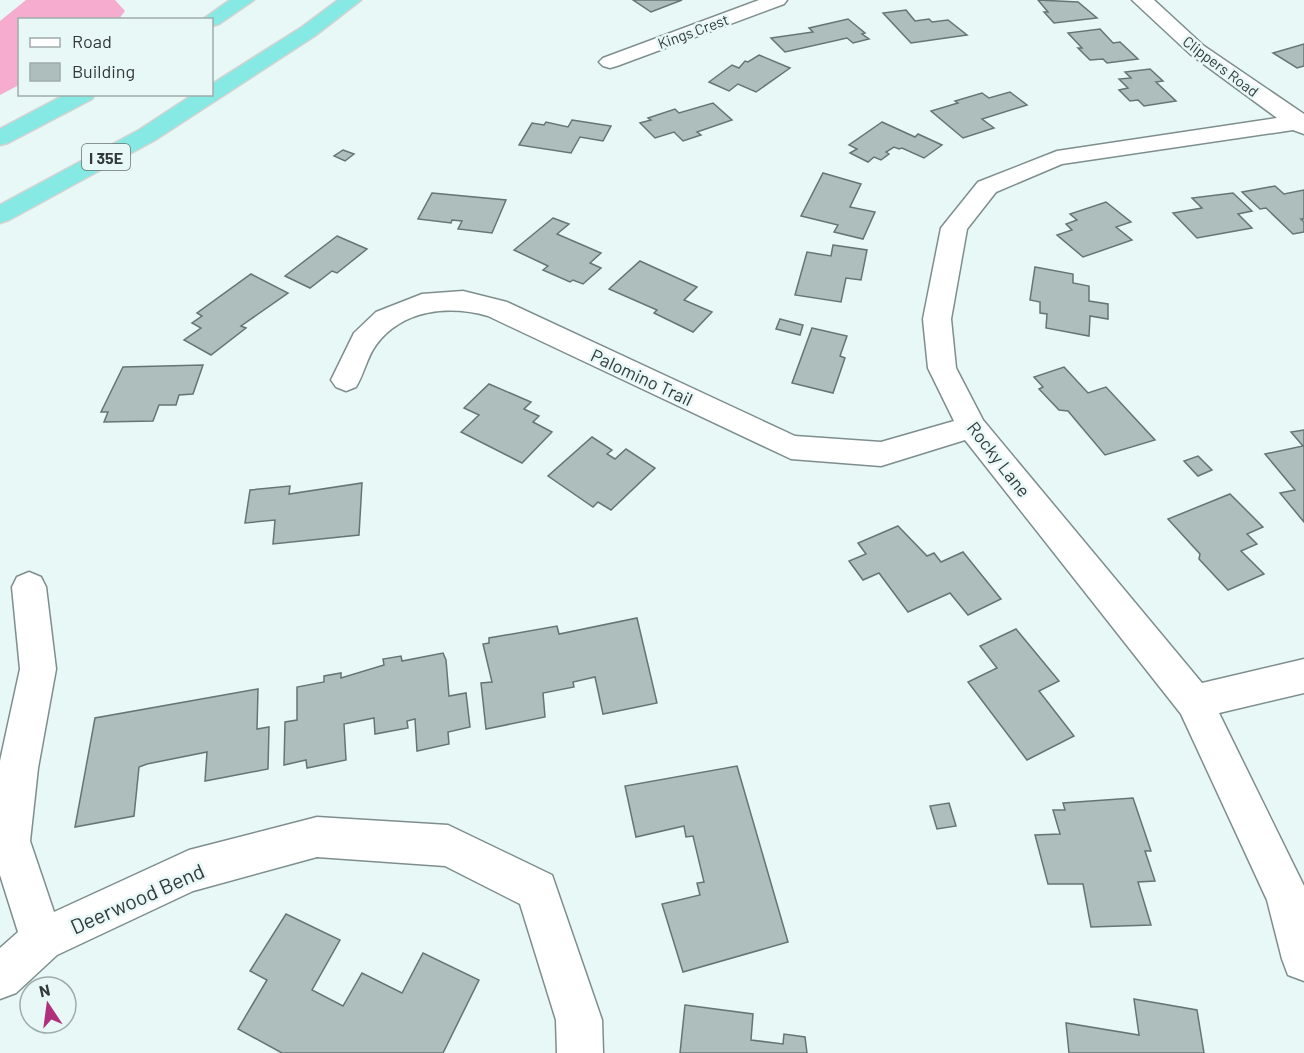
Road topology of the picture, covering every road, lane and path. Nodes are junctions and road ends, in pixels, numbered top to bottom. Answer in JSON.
{"nodes":[{"id":1,"x":244,"y":0,"type":"edge"},
{"id":2,"x":351,"y":0,"type":"edge"},
{"id":3,"x":777,"y":0,"type":"edge"},
{"id":4,"x":1142,"y":0,"type":"edge"},
{"id":5,"x":213,"y":19,"type":"edge"},
{"id":6,"x":610,"y":62,"type":"dead end"},
{"id":7,"x":213,"y":93,"type":"edge"},
{"id":8,"x":80,"y":96,"type":"edge"},
{"id":9,"x":208,"y":96,"type":"edge"},
{"id":10,"x":1302,"y":124,"type":"edge"},
{"id":11,"x":0,"y":138,"type":"edge"},
{"id":12,"x":0,"y":215,"type":"edge"},
{"id":13,"x":346,"y":380,"type":"dead end"},
{"id":14,"x":972,"y":427,"type":"junction"},
{"id":15,"x":29,"y":587,"type":"dead end"},
{"id":16,"x":1304,"y":676,"type":"edge"},
{"id":17,"x":1194,"y":702,"type":"junction"},
{"id":18,"x":42,"y":940,"type":"junction"},
{"id":19,"x":1304,"y":959,"type":"edge"},
{"id":20,"x":0,"y":977,"type":"edge"},
{"id":21,"x":580,"y":1053,"type":"edge"}],
"edges":[{"from":1,"to":5,"type":"highway"},
{"from":2,"to":7,"type":"highway","number":"I 35E"},
{"from":3,"to":6,"type":"street","name":"Kings Crest"},
{"from":4,"to":10,"type":"street","name":"Clippers Road"},
{"from":8,"to":11,"type":"highway"},
{"from":9,"to":12,"type":"highway","number":"I 35E"},
{"from":10,"to":14,"type":"street","name":"Rocky Lane"},
{"from":13,"to":14,"type":"street","name":"Palomino Trail"},
{"from":14,"to":17,"type":"street","name":"Rocky Lane"},
{"from":15,"to":18,"type":"street"},
{"from":16,"to":17,"type":"street"},
{"from":17,"to":19,"type":"street","name":"Rocky Lane"},
{"from":18,"to":20,"type":"street","name":"Deerwood Bend"},
{"from":18,"to":21,"type":"street","name":"Deerwood Bend"}]}
